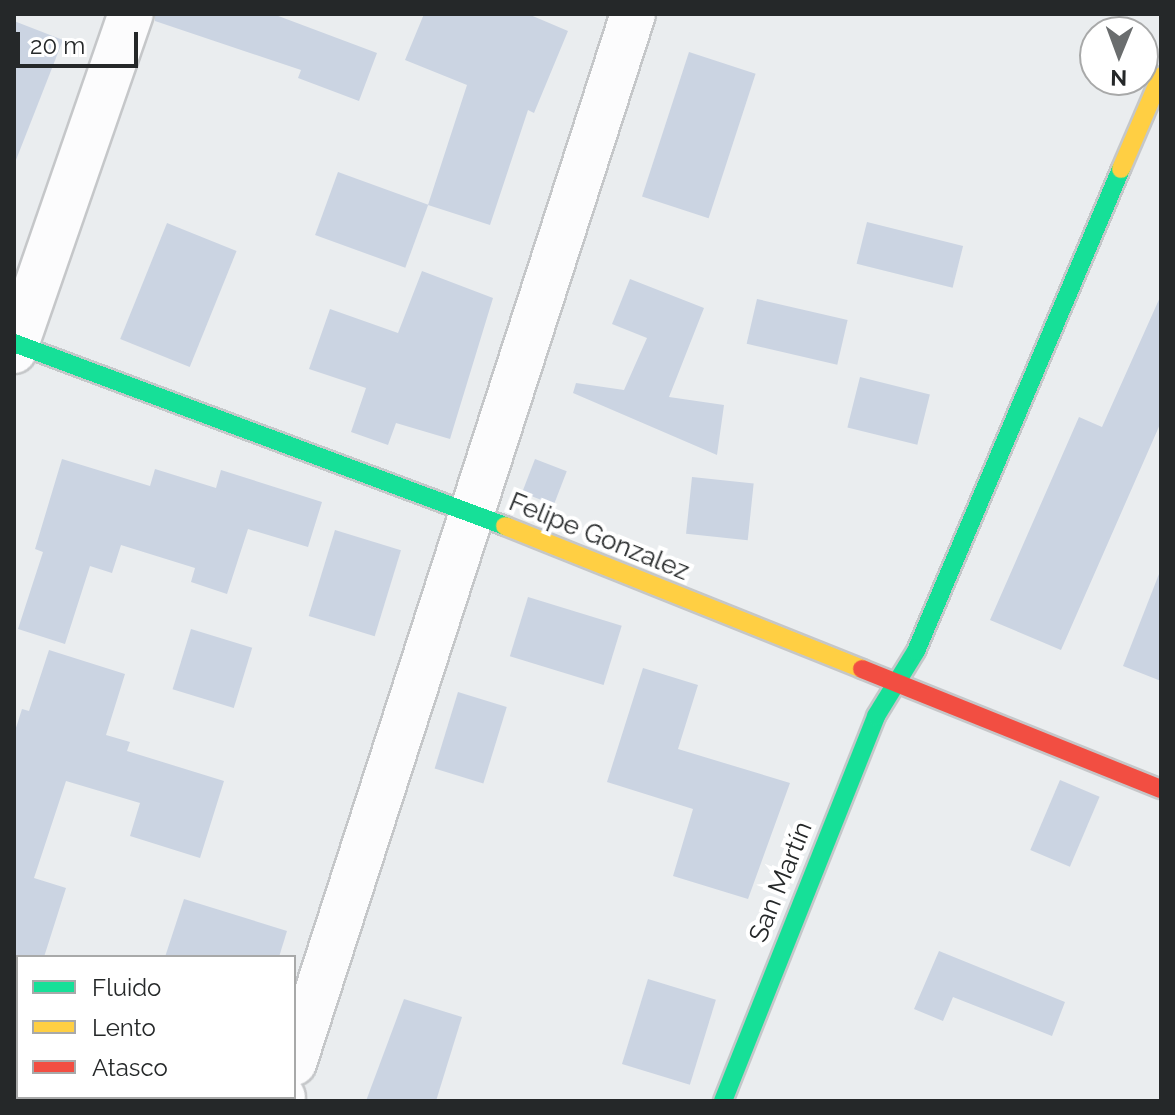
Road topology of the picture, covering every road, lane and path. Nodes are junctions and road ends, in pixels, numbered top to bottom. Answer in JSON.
{"nodes":[{"id":1,"x":131,"y":14,"type":"edge"},
{"id":2,"x":633,"y":14,"type":"edge"},
{"id":3,"x":1161,"y":76,"type":"edge"},
{"id":4,"x":15,"y":346,"type":"edge"},
{"id":5,"x":468,"y":511,"type":"junction"},
{"id":6,"x":895,"y":686,"type":"junction"},
{"id":7,"x":1161,"y":789,"type":"edge"},
{"id":8,"x":296,"y":1057,"type":"edge"},
{"id":9,"x":723,"y":1101,"type":"edge"}],
"edges":[{"from":1,"to":4,"type":"street"},
{"from":2,"to":5,"type":"street"},
{"from":3,"to":6,"type":"street","name":"San Martín"},
{"from":4,"to":5,"type":"street","name":"Felipe Gonzalez"},
{"from":5,"to":6,"type":"street","name":"Felipe Gonzalez"},
{"from":5,"to":8,"type":"street"},
{"from":6,"to":7,"type":"street","name":"Felipe Gonzalez"},
{"from":6,"to":9,"type":"street","name":"San Martín"}]}
